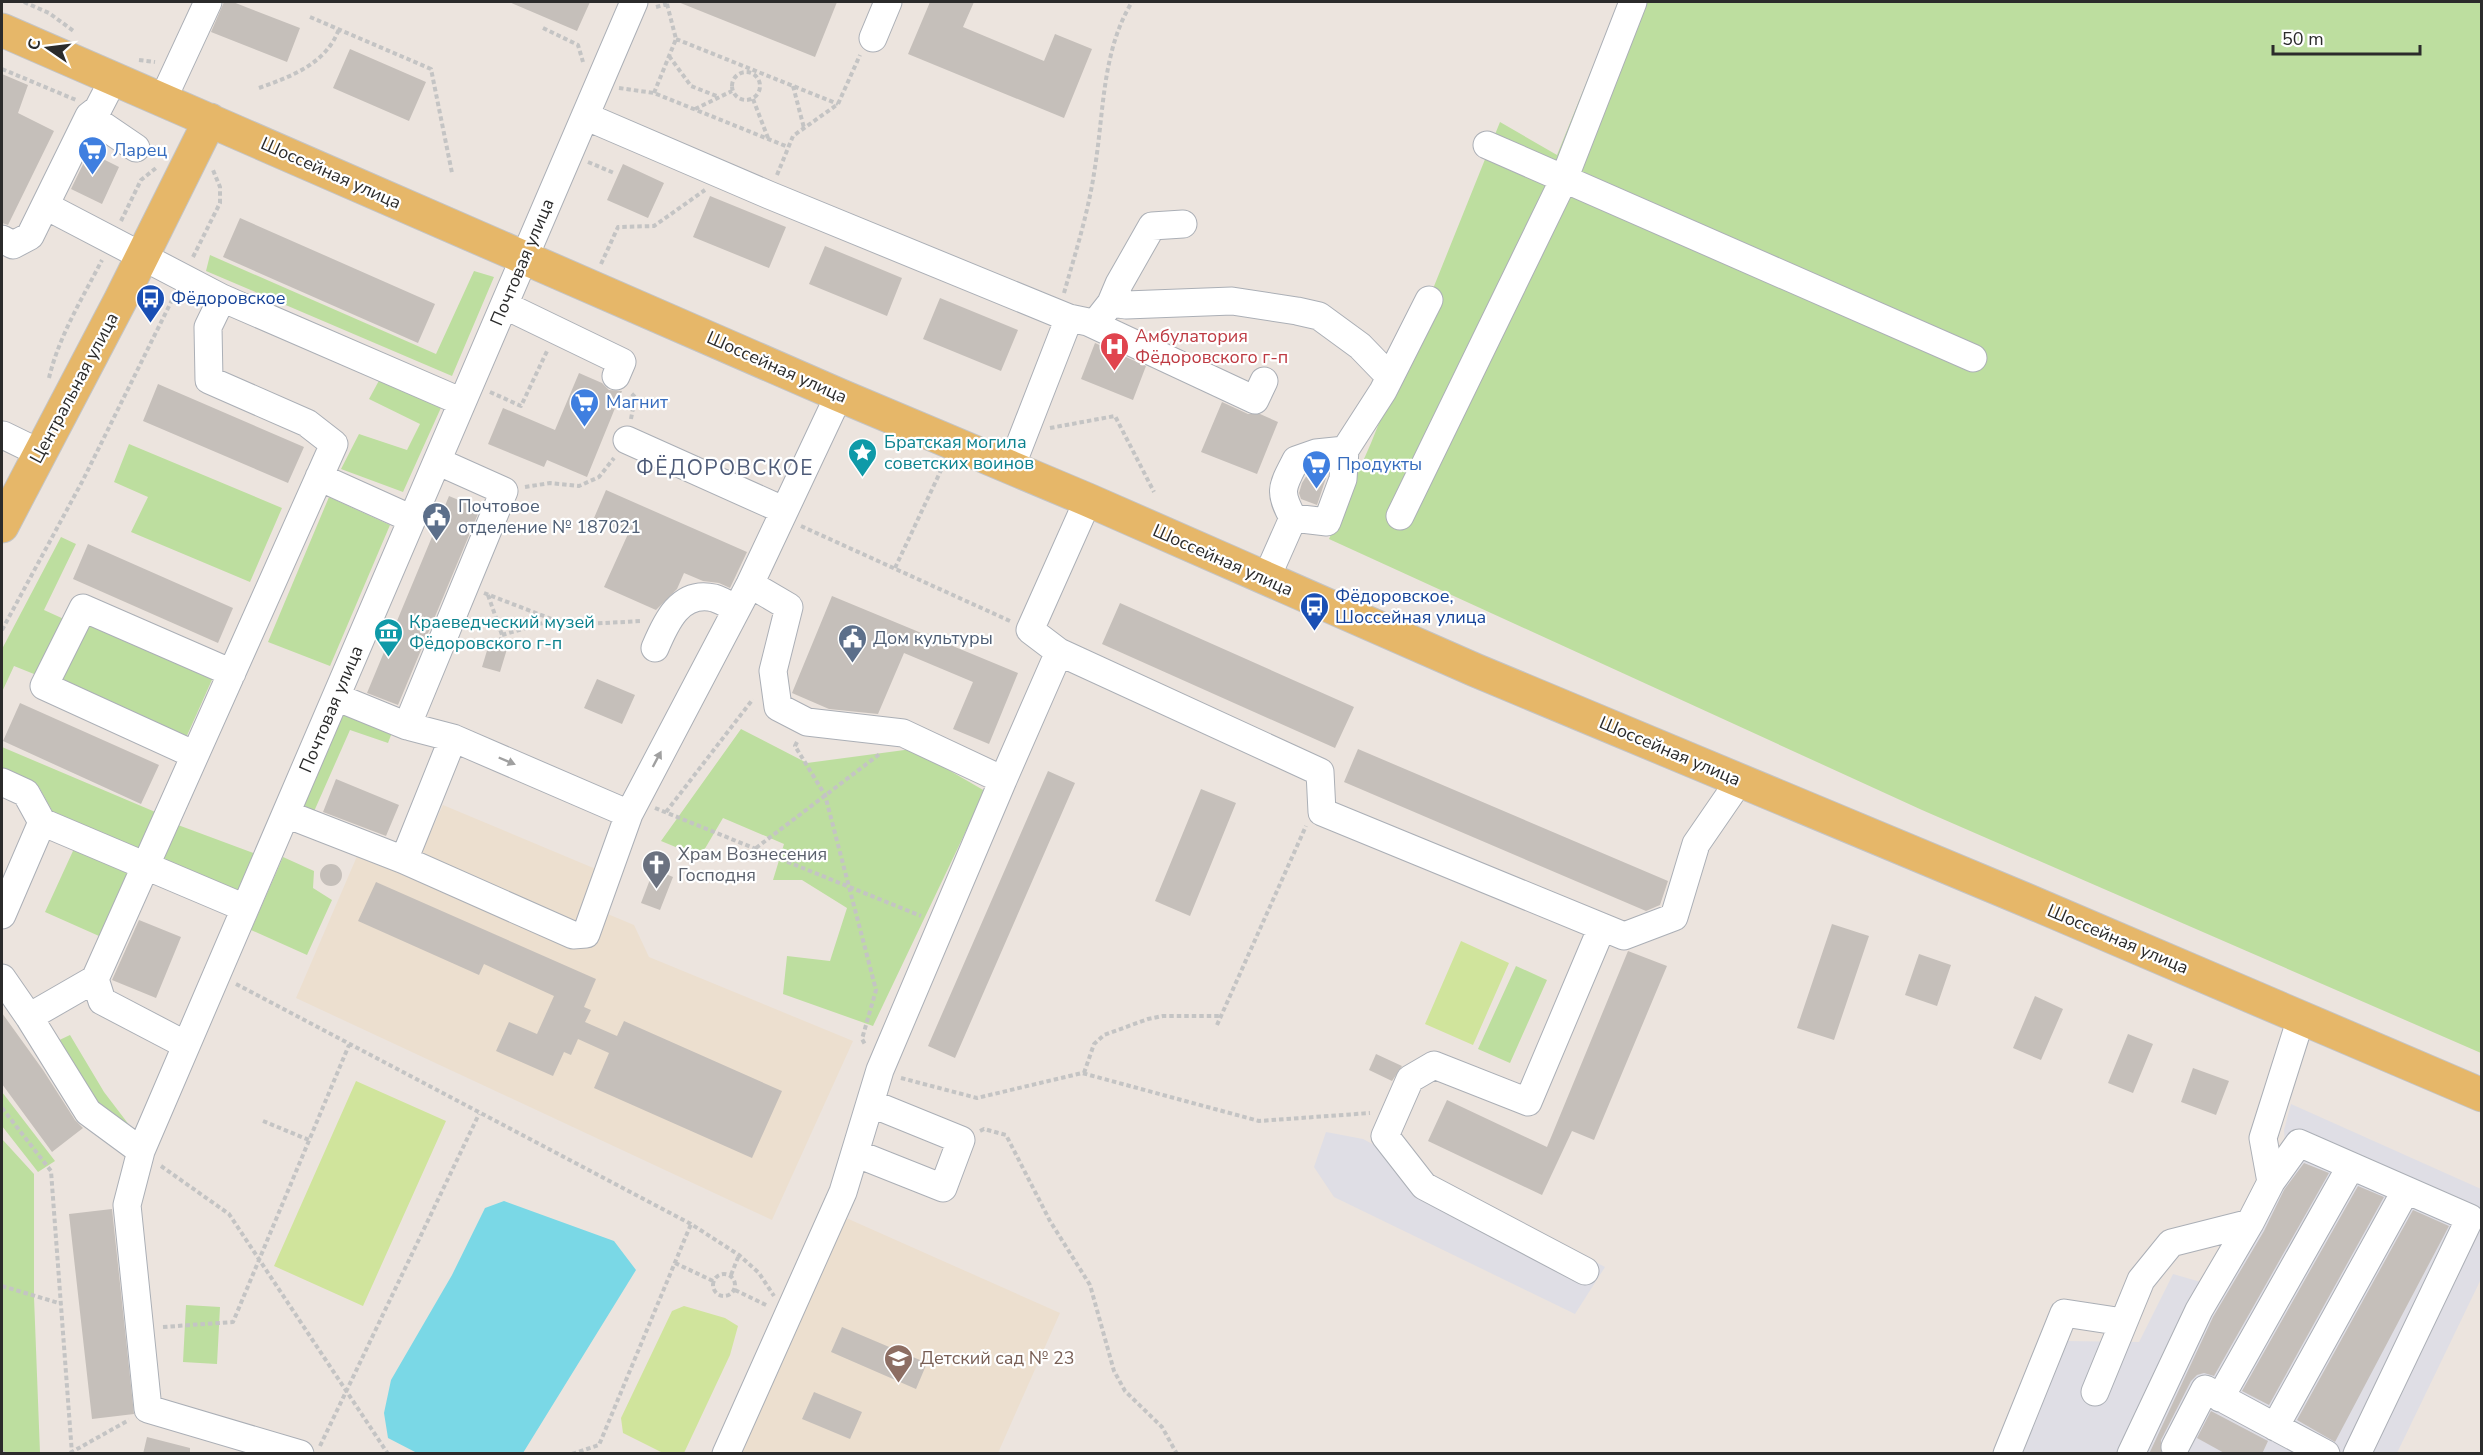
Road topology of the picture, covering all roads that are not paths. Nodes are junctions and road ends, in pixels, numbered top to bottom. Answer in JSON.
{"nodes":[{"id":1,"x":208,"y":2,"type":"edge"},
{"id":2,"x":634,"y":2,"type":"edge"},
{"id":3,"x":888,"y":2,"type":"edge"},
{"id":4,"x":1633,"y":2,"type":"edge"},
{"id":5,"x":2,"y":30,"type":"edge"},
{"id":6,"x":873,"y":38,"type":"road end"},
{"id":7,"x":126,"y":69,"type":"junction"},
{"id":8,"x":164,"y":99,"type":"junction"},
{"id":9,"x":93,"y":112,"type":"junction"},
{"id":10,"x":585,"y":116,"type":"junction"},
{"id":11,"x":210,"y":120,"type":"junction"},
{"id":12,"x":1488,"y":145,"type":"dead end"},
{"id":13,"x":136,"y":148,"type":"dead end"},
{"id":14,"x":1564,"y":179,"type":"junction"},
{"id":15,"x":46,"y":206,"type":"junction"},
{"id":16,"x":1183,"y":224,"type":"dead end"},
{"id":17,"x":2,"y":238,"type":"edge"},
{"id":18,"x":142,"y":257,"type":"junction"},
{"id":19,"x":524,"y":257,"type":"junction"},
{"id":20,"x":222,"y":298,"type":"junction"},
{"id":21,"x":1429,"y":300,"type":"dead end"},
{"id":22,"x":1111,"y":303,"type":"junction"},
{"id":23,"x":504,"y":305,"type":"junction"},
{"id":24,"x":1074,"y":319,"type":"junction"},
{"id":25,"x":1973,"y":357,"type":"dead end"},
{"id":26,"x":616,"y":376,"type":"road end"},
{"id":27,"x":1390,"y":377,"type":"junction"},
{"id":28,"x":1264,"y":381,"type":"dead end"},
{"id":29,"x":466,"y":392,"type":"junction"},
{"id":30,"x":839,"y":395,"type":"junction"},
{"id":31,"x":3,"y":435,"type":"edge"},
{"id":32,"x":627,"y":440,"type":"road end"},
{"id":33,"x":1345,"y":450,"type":"junction"},
{"id":34,"x":40,"y":453,"type":"junction"},
{"id":35,"x":437,"y":461,"type":"junction"},
{"id":36,"x":1011,"y":467,"type":"junction"},
{"id":37,"x":319,"y":477,"type":"junction"},
{"id":38,"x":1088,"y":500,"type":"junction"},
{"id":39,"x":782,"y":514,"type":"junction"},
{"id":40,"x":1400,"y":516,"type":"dead end"},
{"id":41,"x":1293,"y":518,"type":"junction"},
{"id":42,"x":412,"y":519,"type":"junction"},
{"id":43,"x":2,"y":526,"type":"edge"},
{"id":44,"x":1266,"y":579,"type":"junction"},
{"id":45,"x":750,"y":584,"type":"junction"},
{"id":46,"x":736,"y":609,"type":"junction"},
{"id":47,"x":655,"y":648,"type":"dead end"},
{"id":48,"x":1059,"y":652,"type":"junction"},
{"id":49,"x":232,"y":673,"type":"junction"},
{"id":50,"x":336,"y":697,"type":"junction"},
{"id":51,"x":407,"y":726,"type":"junction"},
{"id":52,"x":453,"y":738,"type":"junction"},
{"id":53,"x":195,"y":755,"type":"junction"},
{"id":54,"x":1003,"y":780,"type":"junction"},
{"id":55,"x":1740,"y":780,"type":"junction"},
{"id":56,"x":2,"y":782,"type":"edge"},
{"id":57,"x":632,"y":807,"type":"junction"},
{"id":58,"x":286,"y":814,"type":"junction"},
{"id":59,"x":42,"y":822,"type":"junction"},
{"id":60,"x":404,"y":860,"type":"junction"},
{"id":61,"x":146,"y":865,"type":"junction"},
{"id":62,"x":245,"y":908,"type":"junction"},
{"id":63,"x":2,"y":915,"type":"edge"},
{"id":64,"x":1602,"y":927,"type":"junction"},
{"id":65,"x":2,"y":978,"type":"edge"},
{"id":66,"x":95,"y":979,"type":"junction"},
{"id":67,"x":28,"y":1017,"type":"junction"},
{"id":68,"x":2301,"y":1018,"type":"junction"},
{"id":69,"x":186,"y":1045,"type":"junction"},
{"id":70,"x":2481,"y":1095,"type":"edge"},
{"id":71,"x":870,"y":1103,"type":"junction"},
{"id":72,"x":141,"y":1151,"type":"junction"},
{"id":73,"x":855,"y":1153,"type":"junction"},
{"id":74,"x":2351,"y":1166,"type":"junction"},
{"id":75,"x":2271,"y":1182,"type":"junction"},
{"id":76,"x":2406,"y":1190,"type":"junction"},
{"id":77,"x":2476,"y":1220,"type":"edge"},
{"id":78,"x":2250,"y":1223,"type":"junction"},
{"id":79,"x":1586,"y":1271,"type":"dead end"},
{"id":80,"x":2123,"y":1322,"type":"junction"},
{"id":81,"x":2095,"y":1392,"type":"dead end"},
{"id":82,"x":2220,"y":1398,"type":"junction"},
{"id":83,"x":2275,"y":1427,"type":"junction"},
{"id":84,"x":2175,"y":1448,"type":"dead end"},
{"id":85,"x":300,"y":1454,"type":"edge"},
{"id":86,"x":726,"y":1454,"type":"edge"},
{"id":87,"x":2007,"y":1454,"type":"edge"},
{"id":88,"x":2131,"y":1454,"type":"edge"},
{"id":89,"x":2326,"y":1454,"type":"edge"},
{"id":90,"x":2357,"y":1454,"type":"edge"}],
"edges":[{"from":1,"to":8,"type":"street"},
{"from":2,"to":10,"type":"street","name":"Почтовая улица"},
{"from":3,"to":6,"type":"street"},
{"from":4,"to":14,"type":"street"},
{"from":5,"to":7,"type":"main road","name":"Шоссейная улица"},
{"from":7,"to":8,"type":"main road","name":"Шоссейная улица"},
{"from":7,"to":9,"type":"street"},
{"from":8,"to":11,"type":"main road","name":"Шоссейная улица"},
{"from":9,"to":13,"type":"street"},
{"from":9,"to":15,"type":"street"},
{"from":10,"to":19,"type":"street","name":"Почтовая улица"},
{"from":10,"to":24,"type":"street"},
{"from":11,"to":18,"type":"main road","name":"Центральная улица"},
{"from":11,"to":19,"type":"main road","name":"Шоссейная улица"},
{"from":12,"to":14,"type":"street"},
{"from":14,"to":25,"type":"street"},
{"from":14,"to":40,"type":"street"},
{"from":15,"to":17,"type":"street"},
{"from":15,"to":18,"type":"street"},
{"from":16,"to":22,"type":"street"},
{"from":18,"to":20,"type":"street"},
{"from":18,"to":34,"type":"main road","name":"Центральная улица"},
{"from":19,"to":23,"type":"street","name":"Почтовая улица"},
{"from":19,"to":30,"type":"main road","name":"Шоссейная улица"},
{"from":20,"to":29,"type":"street"},
{"from":20,"to":37,"type":"street"},
{"from":21,"to":27,"type":"street"},
{"from":22,"to":24,"type":"street"},
{"from":22,"to":27,"type":"street"},
{"from":23,"to":26,"type":"street"},
{"from":23,"to":29,"type":"street","name":"Почтовая улица"},
{"from":24,"to":28,"type":"street"},
{"from":24,"to":36,"type":"street"},
{"from":27,"to":33,"type":"street"},
{"from":29,"to":35,"type":"street","name":"Почтовая улица"},
{"from":30,"to":36,"type":"main road","name":"Шоссейная улица"},
{"from":30,"to":39,"type":"street"},
{"from":31,"to":34,"type":"street"},
{"from":32,"to":39,"type":"street"},
{"from":33,"to":41,"type":"street"},
{"from":33,"to":41,"type":"street"},
{"from":34,"to":43,"type":"main road","name":"Центральная улица"},
{"from":35,"to":42,"type":"street","name":"Почтовая улица"},
{"from":35,"to":51,"type":"street"},
{"from":36,"to":38,"type":"main road","name":"Шоссейная улица"},
{"from":37,"to":42,"type":"street"},
{"from":37,"to":49,"type":"street"},
{"from":38,"to":44,"type":"main road","name":"Шоссейная улица"},
{"from":38,"to":48,"type":"street"},
{"from":39,"to":45,"type":"street"},
{"from":41,"to":44,"type":"street"},
{"from":42,"to":50,"type":"street","name":"Почтовая улица"},
{"from":44,"to":55,"type":"main road","name":"Шоссейная улица"},
{"from":45,"to":46,"type":"street"},
{"from":45,"to":54,"type":"street"},
{"from":46,"to":47,"type":"street"},
{"from":57,"to":46,"type":"street","one_way":true},
{"from":48,"to":54,"type":"street"},
{"from":48,"to":64,"type":"street"},
{"from":49,"to":53,"type":"street"},
{"from":49,"to":53,"type":"street"},
{"from":50,"to":51,"type":"street"},
{"from":50,"to":58,"type":"street","name":"Почтовая улица"},
{"from":51,"to":52,"type":"street"},
{"from":52,"to":57,"type":"street","one_way":true},
{"from":52,"to":60,"type":"street"},
{"from":53,"to":61,"type":"street"},
{"from":54,"to":71,"type":"street"},
{"from":55,"to":64,"type":"street"},
{"from":55,"to":68,"type":"main road","name":"Шоссейная улица"},
{"from":56,"to":59,"type":"street"},
{"from":57,"to":60,"type":"street"},
{"from":58,"to":60,"type":"street"},
{"from":58,"to":62,"type":"street","name":"Почтовая улица"},
{"from":59,"to":61,"type":"street"},
{"from":59,"to":63,"type":"street"},
{"from":61,"to":62,"type":"street"},
{"from":61,"to":66,"type":"street"},
{"from":62,"to":69,"type":"street","name":"Почтовая улица"},
{"from":64,"to":79,"type":"street"},
{"from":65,"to":67,"type":"street"},
{"from":66,"to":67,"type":"street"},
{"from":66,"to":69,"type":"street"},
{"from":67,"to":72,"type":"street"},
{"from":68,"to":70,"type":"main road","name":"Шоссейная улица"},
{"from":68,"to":75,"type":"street"},
{"from":69,"to":72,"type":"street","name":"Почтовая улица"},
{"from":71,"to":73,"type":"street"},
{"from":71,"to":73,"type":"street"},
{"from":72,"to":85,"type":"street","name":"Почтовая улица"},
{"from":73,"to":86,"type":"street"},
{"from":74,"to":75,"type":"street"},
{"from":74,"to":76,"type":"street"},
{"from":74,"to":82,"type":"street"},
{"from":75,"to":78,"type":"street"},
{"from":76,"to":77,"type":"street"},
{"from":76,"to":83,"type":"street"},
{"from":77,"to":90,"type":"street"},
{"from":78,"to":80,"type":"street"},
{"from":78,"to":88,"type":"street"},
{"from":80,"to":81,"type":"street"},
{"from":80,"to":87,"type":"street"},
{"from":82,"to":83,"type":"street"},
{"from":82,"to":84,"type":"street"},
{"from":83,"to":89,"type":"street"}]}
